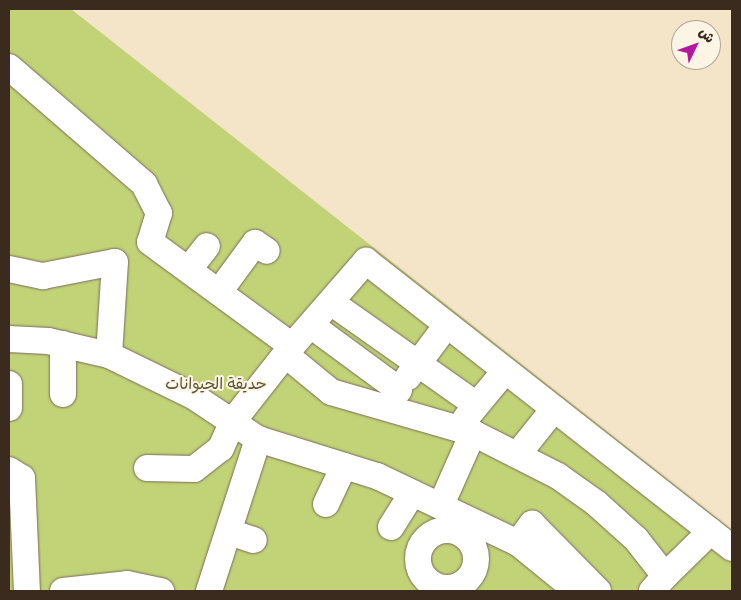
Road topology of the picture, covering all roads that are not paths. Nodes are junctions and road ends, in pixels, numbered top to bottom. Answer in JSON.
{"nodes":[{"id":1,"x":9,"y":67,"type":"edge"},
{"id":2,"x":208,"y":246,"type":"dead end"},
{"id":3,"x":267,"y":252,"type":"dead end"},
{"id":4,"x":9,"y":268,"type":"edge"},
{"id":5,"x":188,"y":269,"type":"junction"},
{"id":6,"x":219,"y":292,"type":"junction"},
{"id":7,"x":332,"y":304,"type":"junction"},
{"id":8,"x":312,"y":326,"type":"junction"},
{"id":9,"x":446,"y":326,"type":"junction"},
{"id":10,"x":9,"y":339,"type":"edge"},
{"id":11,"x":63,"y":344,"type":"junction"},
{"id":12,"x":289,"y":350,"type":"junction"},
{"id":13,"x":109,"y":355,"type":"junction"},
{"id":14,"x":417,"y":364,"type":"junction"},
{"id":15,"x":505,"y":371,"type":"junction"},
{"id":16,"x":9,"y":384,"type":"edge"},
{"id":17,"x":63,"y":394,"type":"dead end"},
{"id":18,"x":475,"y":404,"type":"junction"},
{"id":19,"x":9,"y":408,"type":"edge"},
{"id":20,"x":554,"y":409,"type":"junction"},
{"id":21,"x":394,"y":412,"type":"junction"},
{"id":22,"x":234,"y":421,"type":"junction"},
{"id":23,"x":465,"y":432,"type":"junction"},
{"id":24,"x":258,"y":439,"type":"junction"},
{"id":25,"x":518,"y":454,"type":"junction"},
{"id":26,"x":344,"y":466,"type":"junction"},
{"id":27,"x":147,"y":468,"type":"dead end"},
{"id":28,"x":9,"y":470,"type":"edge"},
{"id":29,"x":412,"y":493,"type":"junction"},
{"id":30,"x":326,"y":504,"type":"dead end"},
{"id":31,"x":441,"y":505,"type":"junction"},
{"id":32,"x":16,"y":515,"type":"edge"},
{"id":33,"x":391,"y":527,"type":"dead end"},
{"id":34,"x":472,"y":530,"type":"junction"},
{"id":35,"x":229,"y":532,"type":"junction"},
{"id":36,"x":711,"y":532,"type":"junction"},
{"id":37,"x":254,"y":540,"type":"dead end"},
{"id":38,"x":518,"y":543,"type":"junction"},
{"id":39,"x":732,"y":548,"type":"edge"},
{"id":40,"x":651,"y":584,"type":"edge"},
{"id":41,"x":436,"y":589,"type":"edge"},
{"id":42,"x":27,"y":591,"type":"edge"},
{"id":43,"x":63,"y":591,"type":"edge"},
{"id":44,"x":161,"y":591,"type":"edge"},
{"id":45,"x":209,"y":591,"type":"edge"},
{"id":46,"x":577,"y":591,"type":"edge"},
{"id":47,"x":598,"y":591,"type":"edge"}],
"edges":[{"from":1,"to":5,"type":"lane"},
{"from":2,"to":5,"type":"lane"},
{"from":3,"to":6,"type":"lane"},
{"from":4,"to":13,"type":"lane"},
{"from":5,"to":6,"type":"lane"},
{"from":6,"to":12,"type":"lane"},
{"from":7,"to":8,"type":"lane"},
{"from":7,"to":9,"type":"lane"},
{"from":7,"to":14,"type":"lane"},
{"from":8,"to":12,"type":"lane"},
{"from":8,"to":21,"type":"lane"},
{"from":9,"to":14,"type":"lane"},
{"from":9,"to":15,"type":"lane"},
{"from":10,"to":11,"type":"lane"},
{"from":11,"to":13,"type":"lane"},
{"from":11,"to":17,"type":"lane"},
{"from":12,"to":21,"type":"lane"},
{"from":12,"to":22,"type":"lane"},
{"from":13,"to":22,"type":"lane"},
{"from":14,"to":18,"type":"lane"},
{"from":14,"to":21,"type":"lane"},
{"from":15,"to":18,"type":"lane"},
{"from":15,"to":20,"type":"lane"},
{"from":16,"to":19,"type":"lane"},
{"from":18,"to":23,"type":"lane"},
{"from":20,"to":25,"type":"lane"},
{"from":20,"to":36,"type":"lane"},
{"from":21,"to":23,"type":"lane"},
{"from":22,"to":24,"type":"lane"},
{"from":22,"to":27,"type":"lane"},
{"from":23,"to":25,"type":"lane"},
{"from":23,"to":31,"type":"lane"},
{"from":24,"to":26,"type":"lane"},
{"from":24,"to":35,"type":"lane"},
{"from":25,"to":40,"type":"lane"},
{"from":26,"to":29,"type":"lane"},
{"from":26,"to":30,"type":"lane"},
{"from":28,"to":32,"type":"lane"},
{"from":29,"to":31,"type":"lane"},
{"from":29,"to":33,"type":"lane"},
{"from":31,"to":34,"type":"lane"},
{"from":32,"to":42,"type":"lane"},
{"from":34,"to":38,"type":"lane"},
{"from":34,"to":41,"type":"lane"},
{"from":34,"to":41,"type":"lane"},
{"from":35,"to":37,"type":"lane"},
{"from":35,"to":45,"type":"lane"},
{"from":36,"to":39,"type":"lane"},
{"from":36,"to":40,"type":"lane"},
{"from":38,"to":46,"type":"lane"},
{"from":38,"to":47,"type":"lane"},
{"from":43,"to":44,"type":"lane"}]}
